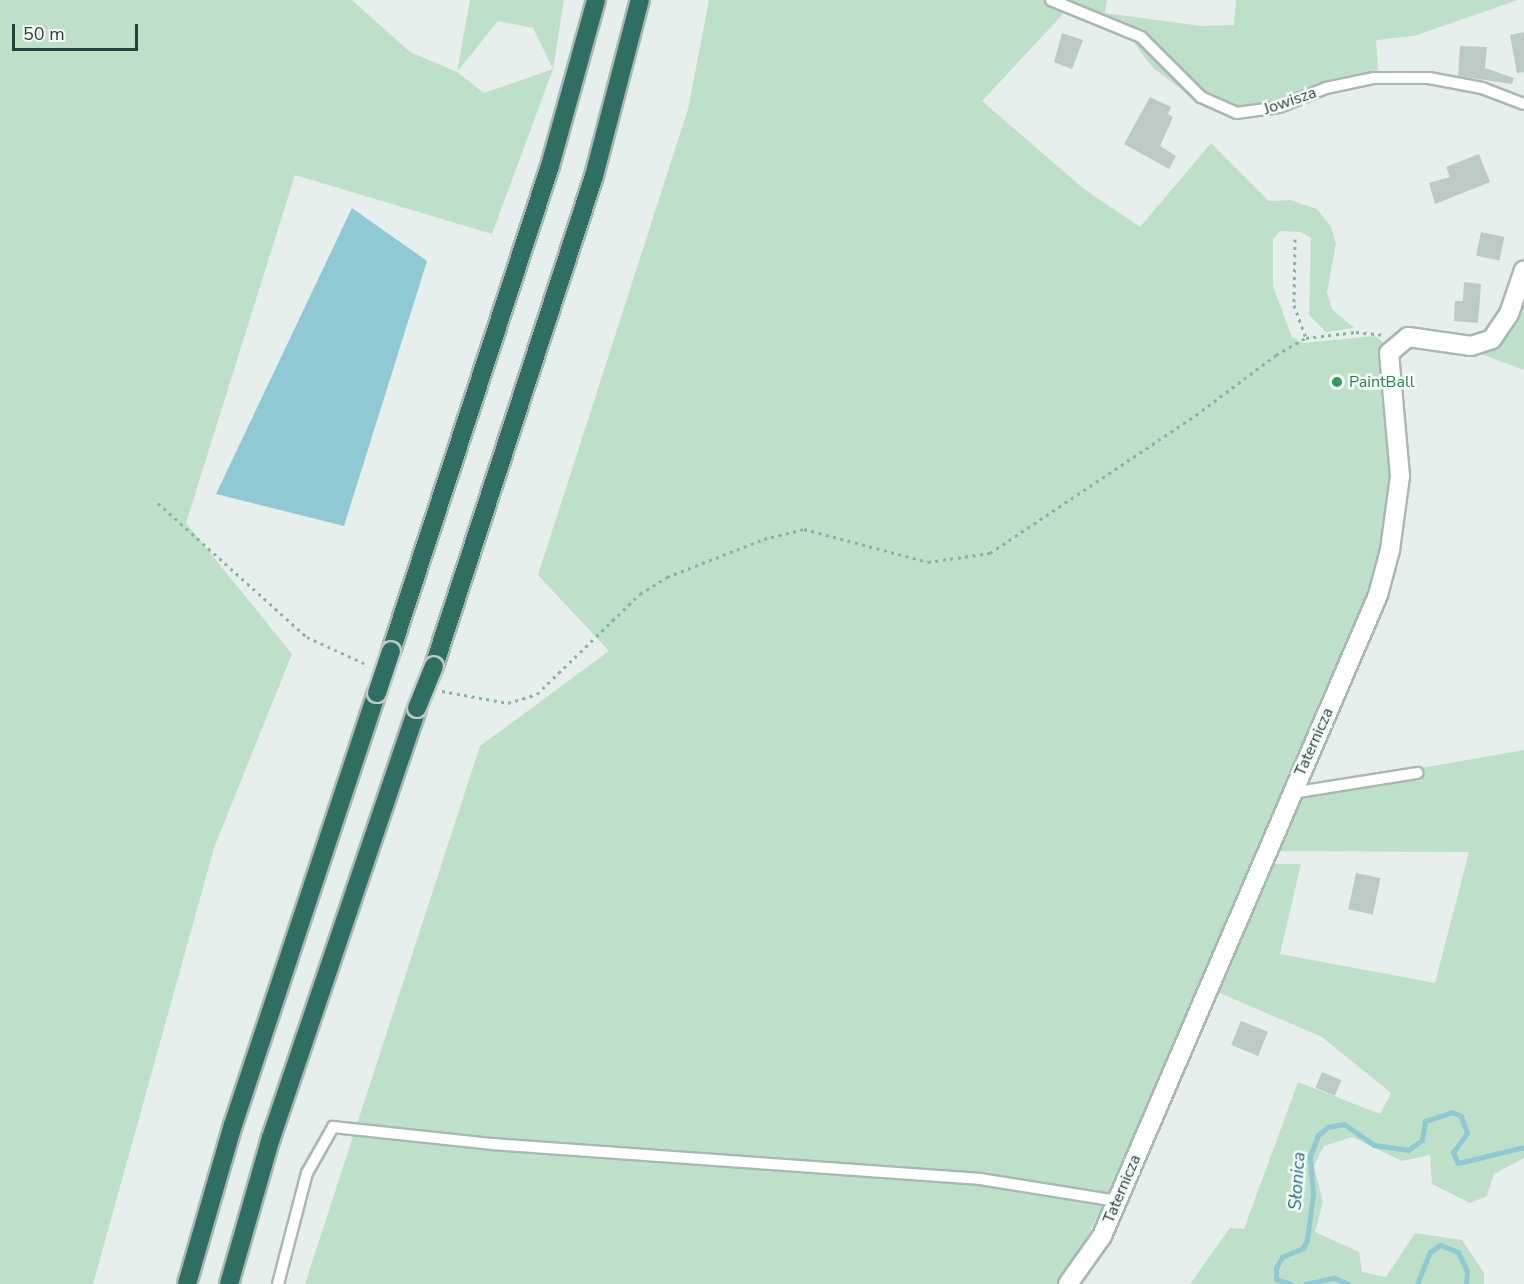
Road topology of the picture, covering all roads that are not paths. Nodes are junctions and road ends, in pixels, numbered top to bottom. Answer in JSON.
{"nodes":[{"id":1,"x":596,"y":0,"type":"edge"},
{"id":2,"x":640,"y":0,"type":"edge"},
{"id":3,"x":1051,"y":0,"type":"edge"},
{"id":4,"x":1524,"y":104,"type":"edge"},
{"id":5,"x":1524,"y":270,"type":"edge"},
{"id":6,"x":1417,"y":773,"type":"dead end"},
{"id":7,"x":1292,"y":793,"type":"junction"},
{"id":8,"x":1117,"y":1201,"type":"junction"},
{"id":9,"x":187,"y":1284,"type":"edge"},
{"id":10,"x":229,"y":1284,"type":"edge"},
{"id":11,"x":278,"y":1284,"type":"edge"},
{"id":12,"x":1068,"y":1284,"type":"edge"}],
"edges":[{"from":1,"to":9,"type":"highway","bridge":true},
{"from":2,"to":10,"type":"highway","bridge":true},
{"from":3,"to":4,"type":"lane","name":"Jowisza"},
{"from":5,"to":7,"type":"street","name":"Taternicza"},
{"from":6,"to":7,"type":"lane"},
{"from":7,"to":8,"type":"street","name":"Taternicza"},
{"from":8,"to":11,"type":"lane"},
{"from":8,"to":12,"type":"street","name":"Taternicza"}]}
